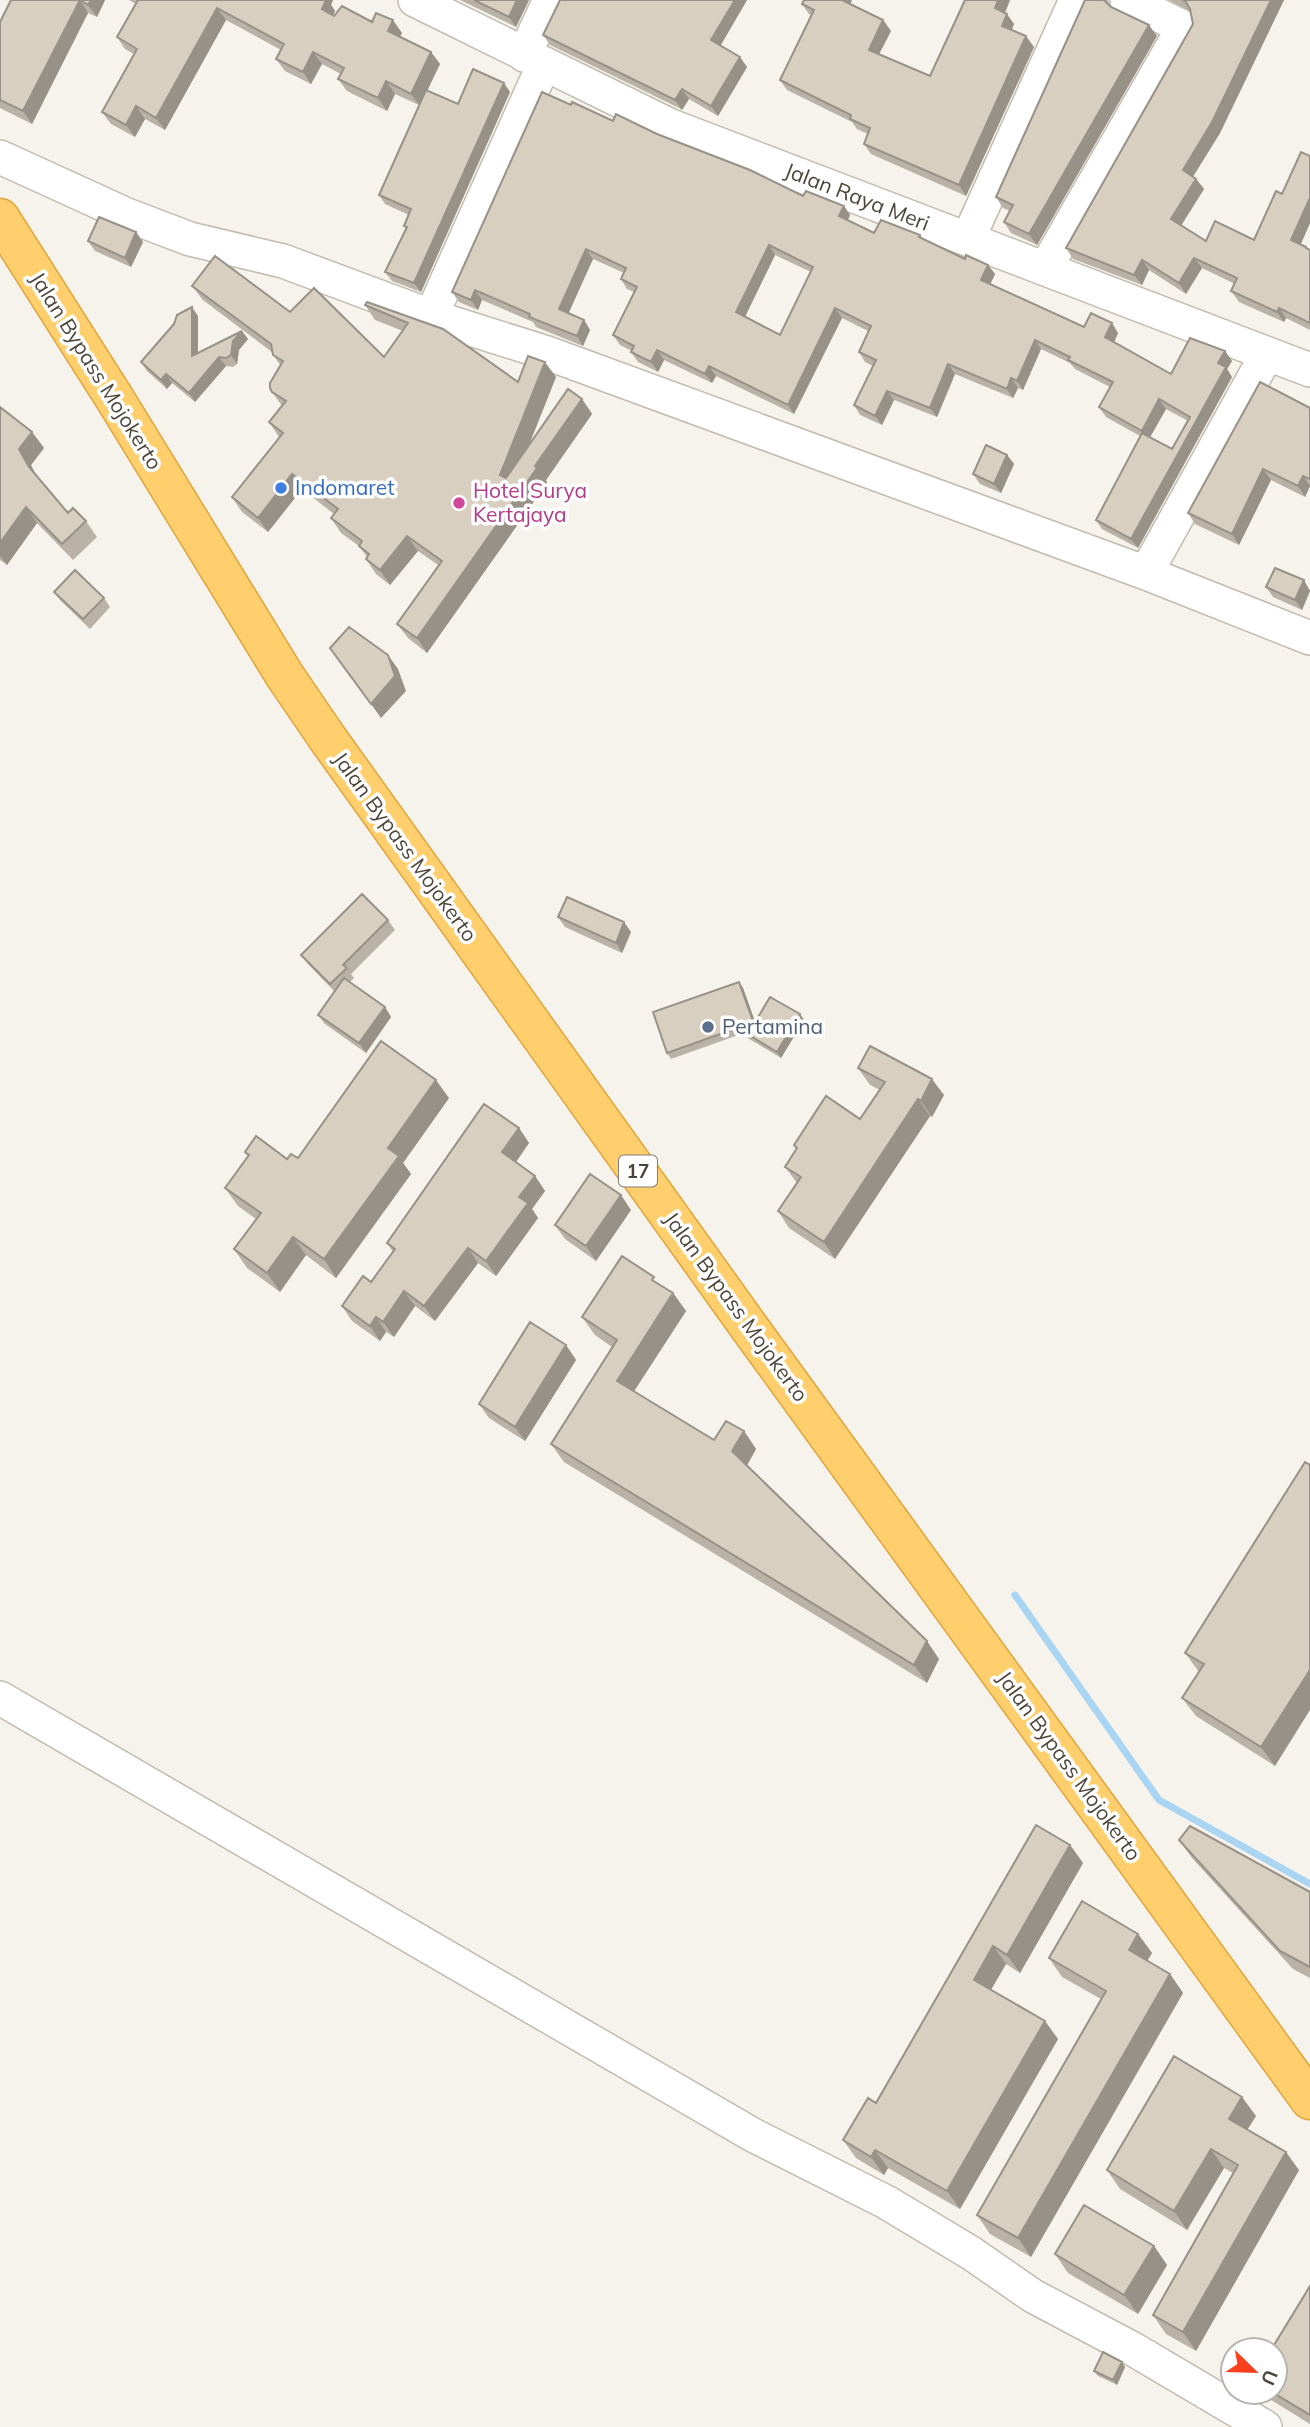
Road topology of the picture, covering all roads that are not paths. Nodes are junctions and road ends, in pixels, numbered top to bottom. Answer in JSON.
{"nodes":[{"id":1,"x":416,"y":0,"type":"edge"},
{"id":2,"x":550,"y":0,"type":"edge"},
{"id":3,"x":1076,"y":0,"type":"edge"},
{"id":4,"x":1128,"y":0,"type":"edge"},
{"id":5,"x":534,"y":59,"type":"junction"},
{"id":6,"x":0,"y":157,"type":"edge"},
{"id":7,"x":0,"y":218,"type":"edge"},
{"id":8,"x":968,"y":239,"type":"junction"},
{"id":9,"x":1045,"y":269,"type":"junction"},
{"id":10,"x":438,"y":301,"type":"dead end"},
{"id":11,"x":1267,"y":354,"type":"junction"},
{"id":12,"x":1310,"y":370,"type":"edge"},
{"id":13,"x":1146,"y":573,"type":"junction"},
{"id":14,"x":1310,"y":638,"type":"edge"},
{"id":15,"x":0,"y":1698,"type":"edge"},
{"id":16,"x":1310,"y":2100,"type":"edge"},
{"id":17,"x":1265,"y":2427,"type":"edge"}],
"edges":[{"from":1,"to":5,"type":"street","name":"Jalan Raya Meri"},
{"from":2,"to":5,"type":"street"},
{"from":3,"to":8,"type":"street"},
{"from":4,"to":9,"type":"street"},
{"from":5,"to":8,"type":"street","name":"Jalan Raya Meri"},
{"from":5,"to":10,"type":"street"},
{"from":6,"to":13,"type":"street"},
{"from":7,"to":16,"type":"highway","name":"Jalan Bypass Mojokerto","number":"17"},
{"from":8,"to":9,"type":"street","name":"Jalan Raya Meri"},
{"from":9,"to":11,"type":"street","name":"Jalan Raya Meri"},
{"from":11,"to":12,"type":"street","name":"Jalan Raya Meri"},
{"from":11,"to":13,"type":"street"},
{"from":13,"to":14,"type":"street"},
{"from":15,"to":17,"type":"street"}]}
